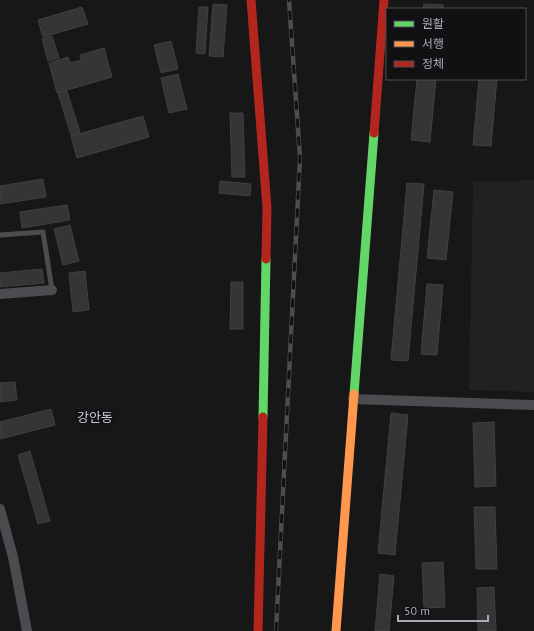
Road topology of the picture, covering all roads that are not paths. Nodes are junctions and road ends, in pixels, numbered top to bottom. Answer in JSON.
{"nodes":[{"id":1,"x":251,"y":0,"type":"edge"},
{"id":2,"x":384,"y":0,"type":"edge"},
{"id":3,"x":0,"y":235,"type":"edge"},
{"id":4,"x":52,"y":290,"type":"joint"},
{"id":5,"x":0,"y":294,"type":"edge"},
{"id":6,"x":353,"y":399,"type":"junction"},
{"id":7,"x":534,"y":405,"type":"edge"},
{"id":8,"x":0,"y":509,"type":"edge"},
{"id":9,"x":27,"y":631,"type":"edge"},
{"id":10,"x":258,"y":631,"type":"edge"},
{"id":11,"x":336,"y":631,"type":"edge"}],
"edges":[{"from":1,"to":10,"type":"main road"},
{"from":2,"to":6,"type":"main road"},
{"from":3,"to":4,"type":"lane"},
{"from":4,"to":5,"type":"street"},
{"from":6,"to":7,"type":"street"},
{"from":6,"to":11,"type":"main road"},
{"from":8,"to":9,"type":"street"}]}
